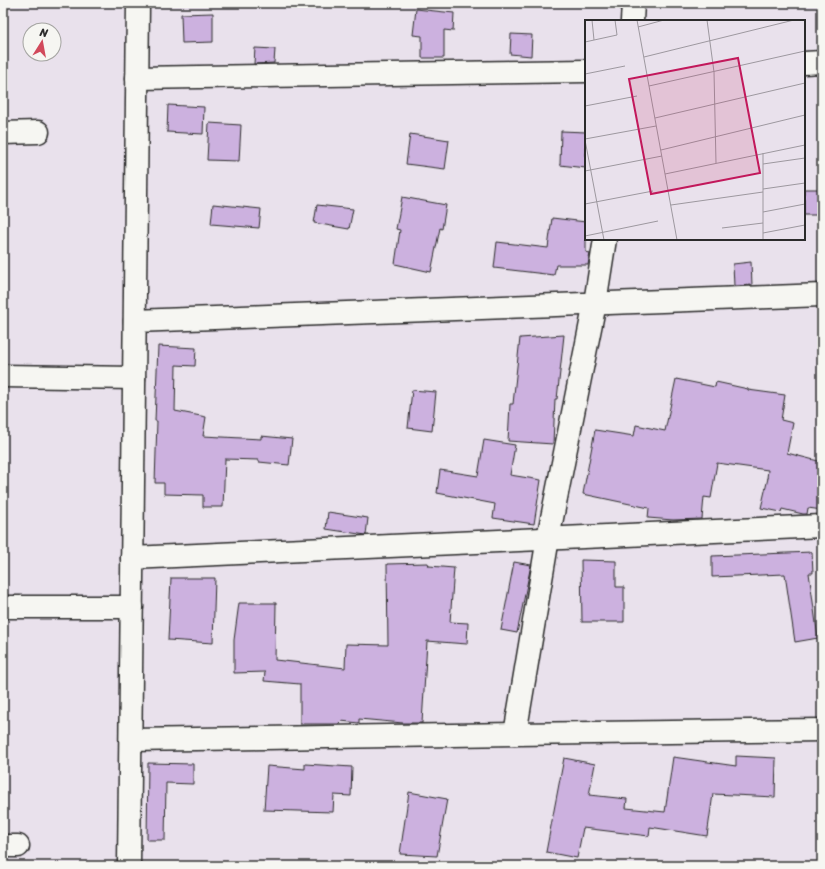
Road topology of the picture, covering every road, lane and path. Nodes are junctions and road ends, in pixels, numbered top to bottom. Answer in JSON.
{"nodes":[{"id":1,"x":138,"y":3,"type":"edge"},
{"id":2,"x":633,"y":3,"type":"edge"},
{"id":3,"x":632,"y":20,"type":"edge"},
{"id":4,"x":822,"y":62,"type":"edge"},
{"id":5,"x":805,"y":63,"type":"edge"},
{"id":6,"x":585,"y":70,"type":"edge"},
{"id":7,"x":137,"y":78,"type":"junction"},
{"id":8,"x":3,"y":132,"type":"edge"},
{"id":9,"x":38,"y":132,"type":"dead end"},
{"id":10,"x":605,"y":240,"type":"edge"},
{"id":11,"x":822,"y":295,"type":"edge"},
{"id":12,"x":596,"y":303,"type":"junction"},
{"id":13,"x":135,"y":321,"type":"junction"},
{"id":14,"x":3,"y":376,"type":"edge"},
{"id":15,"x":134,"y":378,"type":"junction"},
{"id":16,"x":822,"y":526,"type":"edge"},
{"id":17,"x":548,"y":538,"type":"junction"},
{"id":18,"x":132,"y":558,"type":"junction"},
{"id":19,"x":3,"y":607,"type":"edge"},
{"id":20,"x":132,"y":607,"type":"junction"},
{"id":21,"x":822,"y":730,"type":"edge"},
{"id":22,"x":515,"y":734,"type":"junction"},
{"id":23,"x":131,"y":740,"type":"junction"},
{"id":24,"x":129,"y":866,"type":"edge"}],
"edges":[{"from":1,"to":7,"type":"street"},
{"from":2,"to":3,"type":"street"},
{"from":4,"to":5,"type":"street"},
{"from":6,"to":7,"type":"street"},
{"from":7,"to":13,"type":"street"},
{"from":8,"to":9,"type":"street"},
{"from":10,"to":12,"type":"street"},
{"from":11,"to":12,"type":"street"},
{"from":12,"to":13,"type":"street"},
{"from":12,"to":17,"type":"street"},
{"from":13,"to":15,"type":"street"},
{"from":14,"to":15,"type":"street"},
{"from":15,"to":18,"type":"street"},
{"from":16,"to":17,"type":"street"},
{"from":17,"to":18,"type":"street"},
{"from":17,"to":22,"type":"street"},
{"from":18,"to":20,"type":"street"},
{"from":19,"to":20,"type":"street"},
{"from":20,"to":23,"type":"street"},
{"from":21,"to":22,"type":"street"},
{"from":22,"to":23,"type":"street"},
{"from":23,"to":24,"type":"street"}]}
